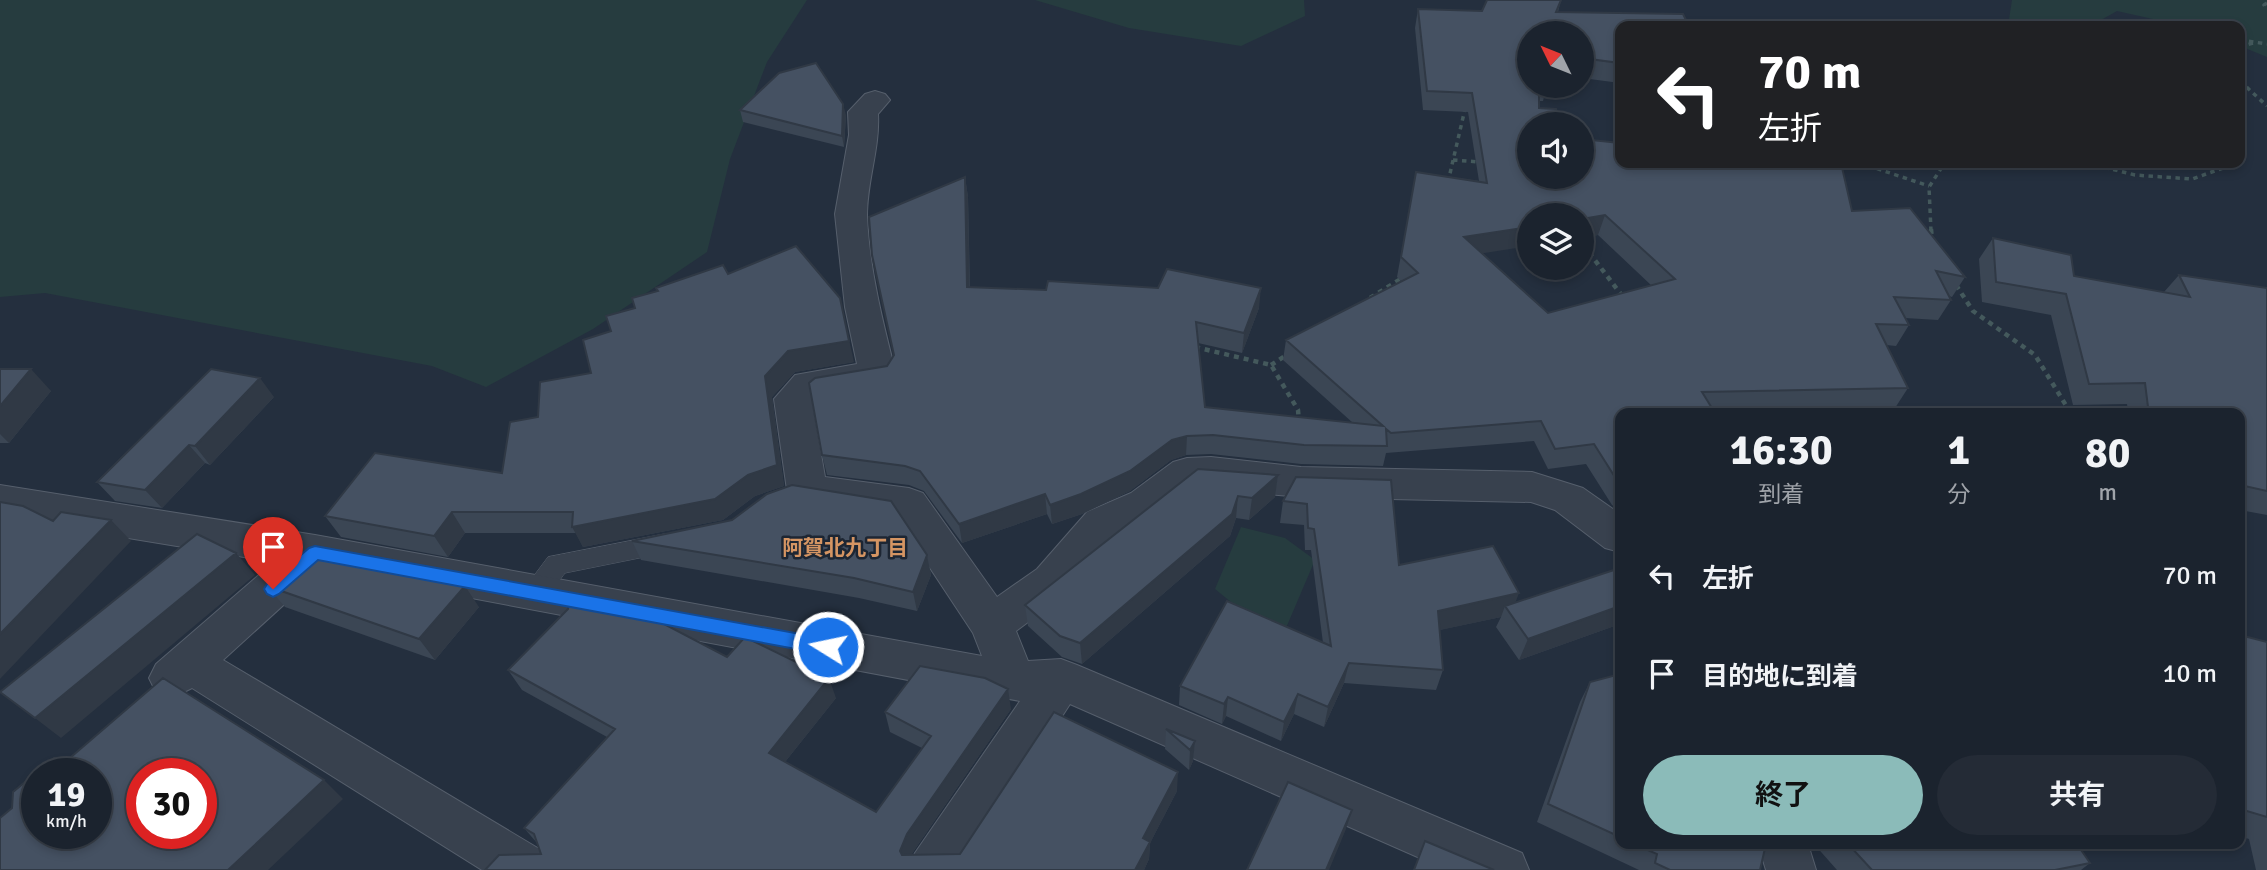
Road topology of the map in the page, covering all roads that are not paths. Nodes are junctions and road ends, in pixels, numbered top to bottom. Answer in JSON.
{"nodes":[{"id":1,"x":875,"y":100,"type":"dead end"},
{"id":2,"x":0,"y":501,"type":"edge"},
{"id":3,"x":1615,"y":532,"type":"edge"},
{"id":4,"x":689,"y":540,"type":"edge"},
{"id":5,"x":315,"y":552,"type":"junction"},
{"id":6,"x":534,"y":593,"type":"junction"},
{"id":7,"x":992,"y":625,"type":"junction"},
{"id":8,"x":190,"y":663,"type":"junction"},
{"id":9,"x":1061,"y":679,"type":"junction"},
{"id":10,"x":1014,"y":682,"type":"junction"},
{"id":11,"x":139,"y":705,"type":"edge"},
{"id":12,"x":1785,"y":849,"type":"edge"},
{"id":13,"x":528,"y":870,"type":"edge"},
{"id":14,"x":933,"y":870,"type":"edge"},
{"id":15,"x":1504,"y":870,"type":"edge"},
{"id":16,"x":1791,"y":870,"type":"edge"}],
"edges":[{"from":1,"to":7,"type":"street"},
{"from":2,"to":5,"type":"street"},
{"from":3,"to":7,"type":"street"},
{"from":4,"to":6,"type":"lane"},
{"from":5,"to":6,"type":"street"},
{"from":5,"to":8,"type":"street"},
{"from":6,"to":10,"type":"street"},
{"from":7,"to":10,"type":"street"},
{"from":8,"to":11,"type":"street"},
{"from":8,"to":13,"type":"street"},
{"from":9,"to":10,"type":"street"},
{"from":9,"to":14,"type":"street"},
{"from":9,"to":15,"type":"street"},
{"from":12,"to":16,"type":"street"}]}
